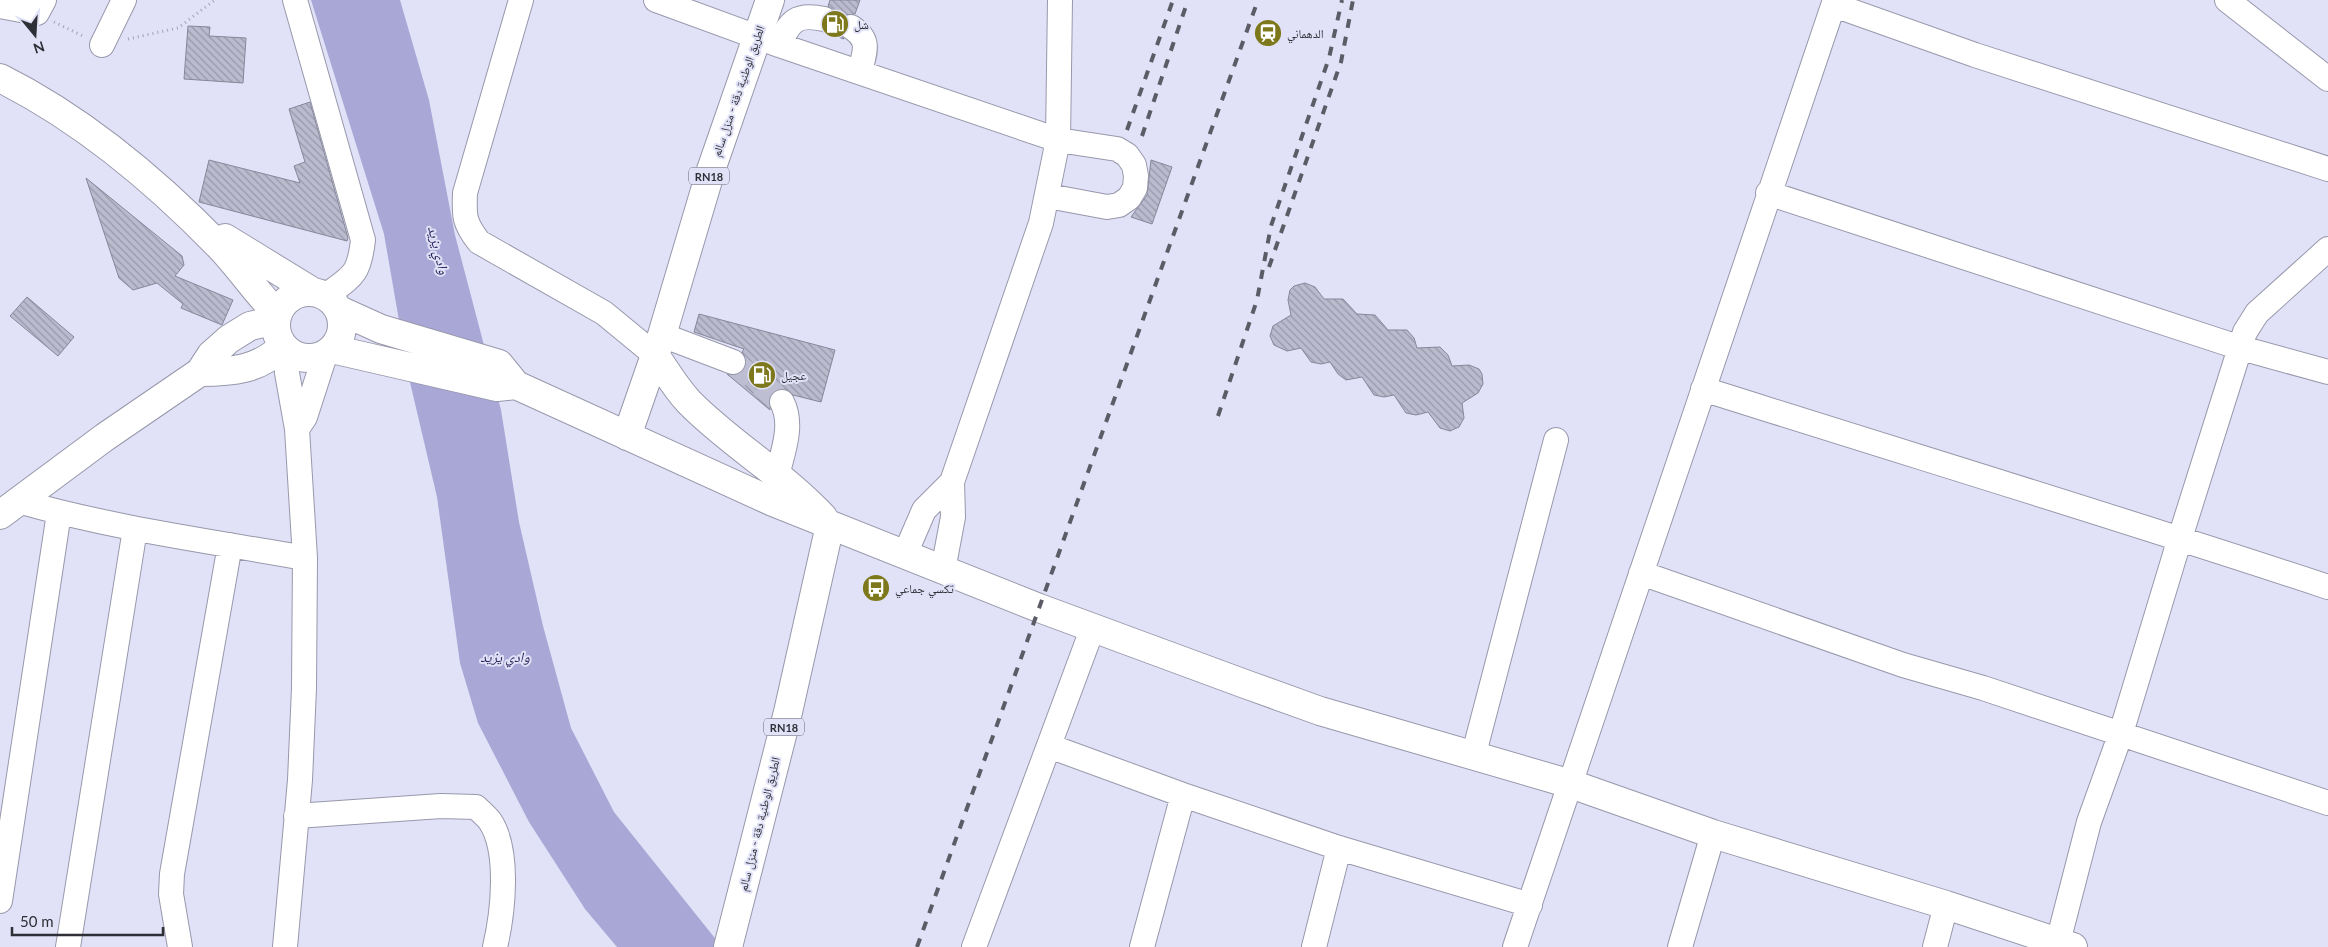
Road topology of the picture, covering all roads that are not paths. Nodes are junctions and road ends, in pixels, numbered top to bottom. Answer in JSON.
{"nodes":[{"id":1,"x":124,"y":0,"type":"edge"},
{"id":2,"x":521,"y":0,"type":"edge"},
{"id":3,"x":656,"y":0,"type":"edge"},
{"id":4,"x":770,"y":0,"type":"edge"},
{"id":5,"x":1060,"y":0,"type":"edge"},
{"id":6,"x":2227,"y":0,"type":"edge"},
{"id":7,"x":1835,"y":2,"type":"edge"},
{"id":8,"x":291,"y":3,"type":"edge"},
{"id":9,"x":0,"y":6,"type":"edge"},
{"id":10,"x":40,"y":7,"type":"edge"},
{"id":11,"x":824,"y":19,"type":"dead end"},
{"id":12,"x":852,"y":27,"type":"dead end"},
{"id":13,"x":768,"y":40,"type":"junction"},
{"id":14,"x":102,"y":45,"type":"road end"},
{"id":15,"x":860,"y":71,"type":"junction"},
{"id":16,"x":0,"y":78,"type":"edge"},
{"id":17,"x":2328,"y":79,"type":"edge"},
{"id":18,"x":1058,"y":140,"type":"junction"},
{"id":19,"x":2328,"y":168,"type":"edge"},
{"id":20,"x":1768,"y":193,"type":"junction"},
{"id":21,"x":1048,"y":196,"type":"junction"},
{"id":22,"x":192,"y":218,"type":"junction"},
{"id":23,"x":2328,"y":249,"type":"edge"},
{"id":24,"x":326,"y":300,"type":"junction"},
{"id":25,"x":277,"y":317,"type":"junction"},
{"id":26,"x":659,"y":345,"type":"junction"},
{"id":27,"x":285,"y":348,"type":"junction"},
{"id":28,"x":2241,"y":348,"type":"junction"},
{"id":29,"x":329,"y":352,"type":"junction"},
{"id":30,"x":733,"y":362,"type":"tunnel mouth"},
{"id":31,"x":200,"y":372,"type":"junction"},
{"id":32,"x":2328,"y":372,"type":"edge"},
{"id":33,"x":504,"y":379,"type":"junction"},
{"id":34,"x":1702,"y":389,"type":"junction"},
{"id":35,"x":782,"y":402,"type":"tunnel mouth"},
{"id":36,"x":297,"y":428,"type":"junction"},
{"id":37,"x":627,"y":436,"type":"junction"},
{"id":38,"x":1556,"y":440,"type":"dead end"},
{"id":39,"x":776,"y":473,"type":"junction"},
{"id":40,"x":952,"y":482,"type":"junction"},
{"id":41,"x":772,"y":502,"type":"junction"},
{"id":42,"x":9,"y":508,"type":"edge"},
{"id":43,"x":59,"y":513,"type":"junction"},
{"id":44,"x":830,"y":525,"type":"junction"},
{"id":45,"x":135,"y":529,"type":"junction"},
{"id":46,"x":2180,"y":538,"type":"junction"},
{"id":47,"x":230,"y":544,"type":"junction"},
{"id":48,"x":905,"y":554,"type":"junction"},
{"id":49,"x":305,"y":558,"type":"junction"},
{"id":50,"x":943,"y":570,"type":"junction"},
{"id":51,"x":1641,"y":572,"type":"junction"},
{"id":52,"x":2328,"y":588,"type":"edge"},
{"id":53,"x":1093,"y":627,"type":"junction"},
{"id":54,"x":2121,"y":734,"type":"junction"},
{"id":55,"x":1049,"y":746,"type":"junction"},
{"id":56,"x":1473,"y":757,"type":"junction"},
{"id":57,"x":1571,"y":784,"type":"junction"},
{"id":58,"x":1183,"y":795,"type":"junction"},
{"id":59,"x":2328,"y":803,"type":"edge"},
{"id":60,"x":296,"y":816,"type":"junction"},
{"id":61,"x":1713,"y":834,"type":"junction"},
{"id":62,"x":1339,"y":848,"type":"junction"},
{"id":63,"x":0,"y":901,"type":"edge"},
{"id":64,"x":1530,"y":905,"type":"junction"},
{"id":65,"x":1946,"y":905,"type":"junction"},
{"id":66,"x":730,"y":938,"type":"edge"},
{"id":67,"x":2065,"y":945,"type":"edge"},
{"id":68,"x":68,"y":947,"type":"edge"},
{"id":69,"x":180,"y":947,"type":"edge"},
{"id":70,"x":285,"y":947,"type":"edge"},
{"id":71,"x":495,"y":947,"type":"edge"},
{"id":72,"x":974,"y":947,"type":"edge"},
{"id":73,"x":1142,"y":947,"type":"edge"},
{"id":74,"x":1314,"y":947,"type":"edge"},
{"id":75,"x":1515,"y":947,"type":"edge"},
{"id":76,"x":1680,"y":947,"type":"edge"},
{"id":77,"x":1935,"y":947,"type":"edge"}],
"edges":[{"from":1,"to":14,"type":"street"},
{"from":2,"to":26,"type":"street"},
{"from":3,"to":13,"type":"street"},
{"from":4,"to":13,"type":"main road","name":"الطريق الوطنية دقة - منزل سالم","number":"RN18"},
{"from":5,"to":18,"type":"street"},
{"from":6,"to":17,"type":"street"},
{"from":7,"to":19,"type":"street"},
{"from":7,"to":20,"type":"street"},
{"from":8,"to":24,"type":"street"},
{"from":9,"to":10,"type":"street"},
{"from":11,"to":13,"type":"street"},
{"from":12,"to":15,"type":"street"},
{"from":13,"to":15,"type":"street"},
{"from":13,"to":26,"type":"main road","name":"الطريق الوطنية دقة - منزل سالم","number":"RN18"},
{"from":15,"to":18,"type":"street"},
{"from":16,"to":22,"type":"main road"},
{"from":18,"to":21,"type":"street"},
{"from":18,"to":21,"type":"street"},
{"from":20,"to":28,"type":"street"},
{"from":20,"to":34,"type":"street"},
{"from":21,"to":40,"type":"street"},
{"from":22,"to":24,"type":"main road"},
{"from":22,"to":25,"type":"main road"},
{"from":23,"to":28,"type":"street"},
{"from":24,"to":25,"type":"main road"},
{"from":24,"to":29,"type":"main road"},
{"from":24,"to":33,"type":"main road"},
{"from":25,"to":27,"type":"main road"},
{"from":25,"to":31,"type":"main road"},
{"from":26,"to":30,"type":"street"},
{"from":26,"to":37,"type":"main road","name":"الطريق الوطنية دقة - منزل سالم","number":"RN18"},
{"from":26,"to":39,"type":"main road"},
{"from":27,"to":29,"type":"main road"},
{"from":27,"to":31,"type":"main road"},
{"from":27,"to":36,"type":"street"},
{"from":28,"to":32,"type":"street"},
{"from":28,"to":46,"type":"street"},
{"from":29,"to":33,"type":"main road"},
{"from":29,"to":36,"type":"street"},
{"from":31,"to":42,"type":"main road"},
{"from":33,"to":37,"type":"main road"},
{"from":34,"to":46,"type":"street"},
{"from":34,"to":51,"type":"street"},
{"from":35,"to":39,"type":"street"},
{"from":36,"to":49,"type":"street"},
{"from":37,"to":41,"type":"main road"},
{"from":38,"to":56,"type":"street"},
{"from":39,"to":41,"type":"street"},
{"from":39,"to":44,"type":"main road"},
{"from":40,"to":48,"type":"street"},
{"from":40,"to":50,"type":"street"},
{"from":41,"to":44,"type":"main road"},
{"from":42,"to":43,"type":"street"},
{"from":43,"to":45,"type":"street"},
{"from":43,"to":63,"type":"street"},
{"from":44,"to":48,"type":"main road"},
{"from":44,"to":66,"type":"main road","name":"الطريق الوطنية دقة - منزل سالم","number":"RN18"},
{"from":45,"to":47,"type":"street"},
{"from":45,"to":68,"type":"street"},
{"from":46,"to":52,"type":"street"},
{"from":46,"to":54,"type":"street"},
{"from":47,"to":49,"type":"street"},
{"from":47,"to":69,"type":"street"},
{"from":48,"to":50,"type":"main road"},
{"from":49,"to":60,"type":"street"},
{"from":50,"to":53,"type":"main road"},
{"from":51,"to":54,"type":"street"},
{"from":51,"to":57,"type":"street"},
{"from":53,"to":55,"type":"street"},
{"from":53,"to":56,"type":"main road"},
{"from":54,"to":59,"type":"street"},
{"from":54,"to":67,"type":"street"},
{"from":55,"to":58,"type":"street"},
{"from":55,"to":72,"type":"street"},
{"from":56,"to":57,"type":"main road"},
{"from":57,"to":61,"type":"main road"},
{"from":57,"to":64,"type":"street"},
{"from":58,"to":62,"type":"street"},
{"from":58,"to":73,"type":"street"},
{"from":60,"to":70,"type":"street"},
{"from":60,"to":71,"type":"street"},
{"from":61,"to":65,"type":"main road"},
{"from":61,"to":76,"type":"street"},
{"from":62,"to":64,"type":"street"},
{"from":62,"to":74,"type":"street"},
{"from":64,"to":75,"type":"street"},
{"from":65,"to":67,"type":"main road"},
{"from":65,"to":77,"type":"street"}]}
